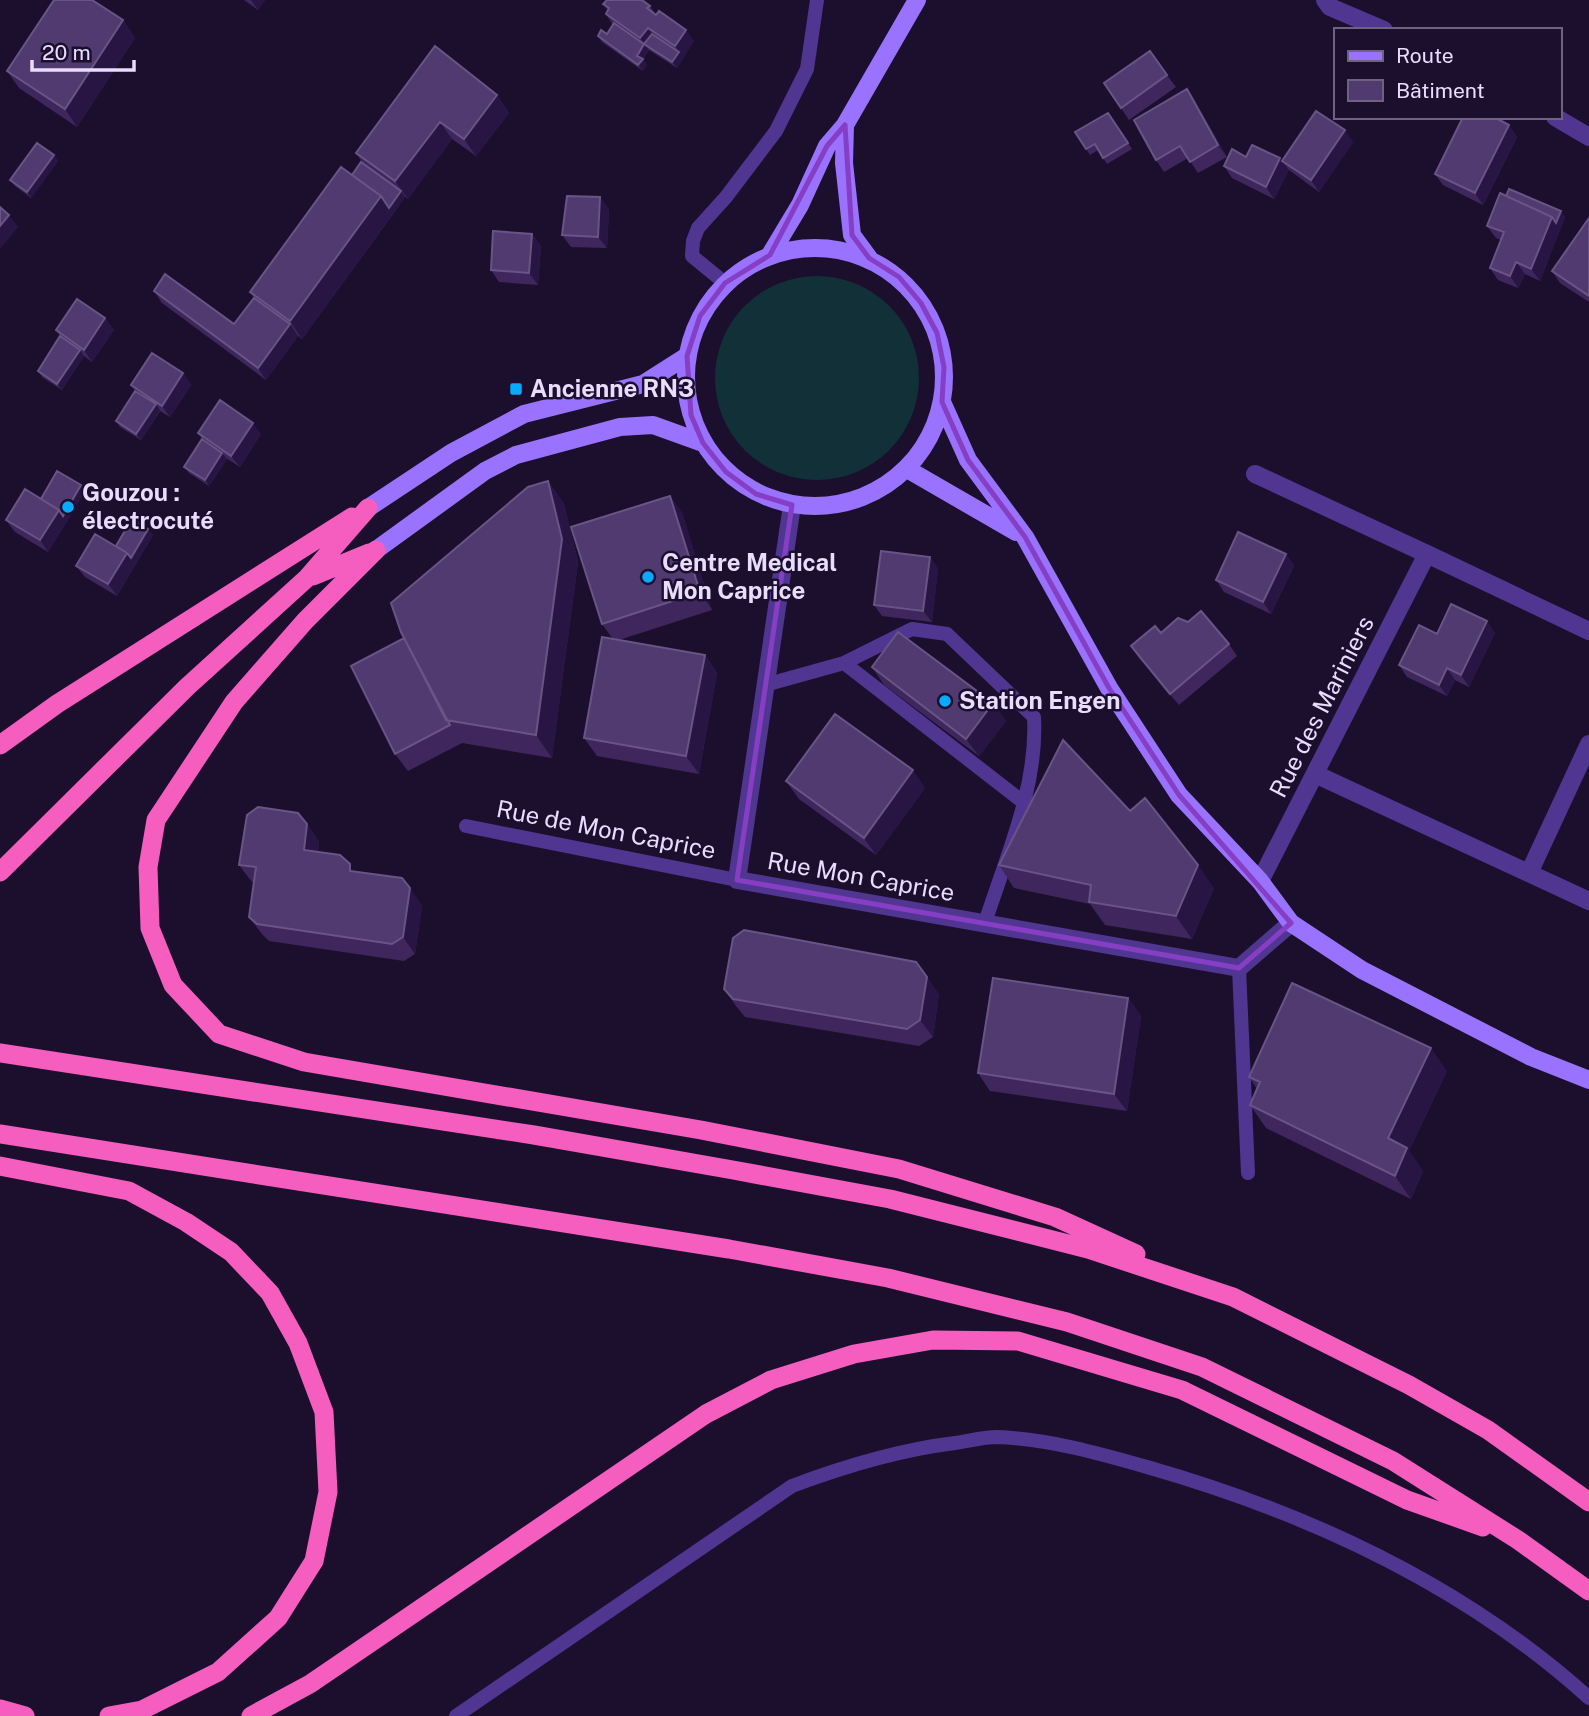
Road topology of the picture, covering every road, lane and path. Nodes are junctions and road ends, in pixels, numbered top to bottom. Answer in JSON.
{"nodes":[{"id":1,"x":817,"y":0,"type":"edge"},
{"id":2,"x":917,"y":0,"type":"edge"},
{"id":3,"x":1325,"y":0,"type":"edge"},
{"id":4,"x":1379,"y":28,"type":"edge"},
{"id":5,"x":1558,"y":119,"type":"edge"},
{"id":6,"x":845,"y":125,"type":"junction"},
{"id":7,"x":1589,"y":137,"type":"edge"},
{"id":8,"x":770,"y":255,"type":"junction"},
{"id":9,"x":869,"y":258,"type":"junction"},
{"id":10,"x":725,"y":283,"type":"junction"},
{"id":11,"x":687,"y":356,"type":"junction"},
{"id":12,"x":942,"y":402,"type":"junction"},
{"id":13,"x":703,"y":443,"type":"junction"},
{"id":14,"x":907,"y":469,"type":"junction"},
{"id":15,"x":1255,"y":474,"type":"dead end"},
{"id":16,"x":792,"y":505,"type":"junction"},
{"id":17,"x":368,"y":508,"type":"junction"},
{"id":18,"x":1025,"y":537,"type":"junction"},
{"id":19,"x":376,"y":550,"type":"junction"},
{"id":20,"x":1427,"y":554,"type":"junction"},
{"id":21,"x":307,"y":578,"type":"junction"},
{"id":22,"x":1589,"y":631,"type":"edge"},
{"id":23,"x":844,"y":663,"type":"junction"},
{"id":24,"x":765,"y":685,"type":"junction"},
{"id":25,"x":1589,"y":744,"type":"edge"},
{"id":26,"x":0,"y":745,"type":"edge"},
{"id":27,"x":1315,"y":774,"type":"junction"},
{"id":28,"x":1023,"y":802,"type":"junction"},
{"id":29,"x":466,"y":826,"type":"dead end"},
{"id":30,"x":1530,"y":871,"type":"junction"},
{"id":31,"x":0,"y":872,"type":"edge"},
{"id":32,"x":737,"y":880,"type":"junction"},
{"id":33,"x":1260,"y":881,"type":"junction"},
{"id":34,"x":1589,"y":901,"type":"edge"},
{"id":35,"x":985,"y":923,"type":"junction"},
{"id":36,"x":1291,"y":923,"type":"junction"},
{"id":37,"x":1239,"y":968,"type":"junction"},
{"id":38,"x":0,"y":1053,"type":"edge"},
{"id":39,"x":1589,"y":1080,"type":"edge"},
{"id":40,"x":0,"y":1134,"type":"edge"},
{"id":41,"x":0,"y":1166,"type":"edge"},
{"id":42,"x":1248,"y":1173,"type":"dead end"},
{"id":43,"x":1233,"y":1297,"type":"junction"},
{"id":44,"x":1589,"y":1502,"type":"edge"},
{"id":45,"x":1518,"y":1540,"type":"junction"},
{"id":46,"x":1589,"y":1591,"type":"edge"},
{"id":47,"x":1589,"y":1698,"type":"edge"},
{"id":48,"x":0,"y":1709,"type":"edge"},
{"id":49,"x":25,"y":1716,"type":"edge"},
{"id":50,"x":109,"y":1716,"type":"edge"},
{"id":51,"x":251,"y":1716,"type":"edge"},
{"id":52,"x":456,"y":1716,"type":"edge"}],
"edges":[{"from":1,"to":10,"type":"lane"},
{"from":2,"to":6,"type":"main road"},
{"from":3,"to":4,"type":"street"},
{"from":5,"to":7,"type":"street"},
{"from":6,"to":8,"type":"main road"},
{"from":6,"to":9,"type":"main road"},
{"from":8,"to":9,"type":"main road"},
{"from":8,"to":10,"type":"main road"},
{"from":9,"to":12,"type":"main road"},
{"from":10,"to":11,"type":"main road"},
{"from":11,"to":13,"type":"main road"},
{"from":11,"to":17,"type":"main road"},
{"from":12,"to":14,"type":"main road"},
{"from":12,"to":18,"type":"main road"},
{"from":13,"to":16,"type":"main road"},
{"from":13,"to":19,"type":"main road"},
{"from":14,"to":16,"type":"main road"},
{"from":14,"to":18,"type":"main road"},
{"from":15,"to":20,"type":"street"},
{"from":16,"to":24,"type":"street","name":"Rue Mon Caprice"},
{"from":17,"to":21,"type":"highway"},
{"from":17,"to":26,"type":"highway"},
{"from":18,"to":33,"type":"main road"},
{"from":19,"to":21,"type":"highway"},
{"from":19,"to":43,"type":"highway"},
{"from":20,"to":22,"type":"street"},
{"from":20,"to":27,"type":"street","name":"Rue des Mariniers"},
{"from":21,"to":31,"type":"highway"},
{"from":23,"to":24,"type":"lane"},
{"from":23,"to":28,"type":"lane"},
{"from":23,"to":28,"type":"lane"},
{"from":24,"to":32,"type":"street","name":"Rue Mon Caprice"},
{"from":25,"to":30,"type":"street"},
{"from":27,"to":30,"type":"street"},
{"from":27,"to":33,"type":"street","name":"Rue des Mariniers"},
{"from":28,"to":35,"type":"lane"},
{"from":29,"to":32,"type":"lane","name":"Rue de Mon Caprice"},
{"from":30,"to":34,"type":"street"},
{"from":32,"to":35,"type":"street","name":"Rue Mon Caprice"},
{"from":33,"to":36,"type":"main road"},
{"from":35,"to":37,"type":"street","name":"Rue Mon Caprice"},
{"from":36,"to":37,"type":"street"},
{"from":36,"to":39,"type":"main road"},
{"from":37,"to":42,"type":"lane"},
{"from":38,"to":43,"type":"highway"},
{"from":40,"to":45,"type":"highway"},
{"from":41,"to":50,"type":"highway"},
{"from":43,"to":44,"type":"highway"},
{"from":45,"to":46,"type":"highway"},
{"from":45,"to":51,"type":"highway"},
{"from":47,"to":52,"type":"lane"},
{"from":48,"to":49,"type":"highway"}]}
